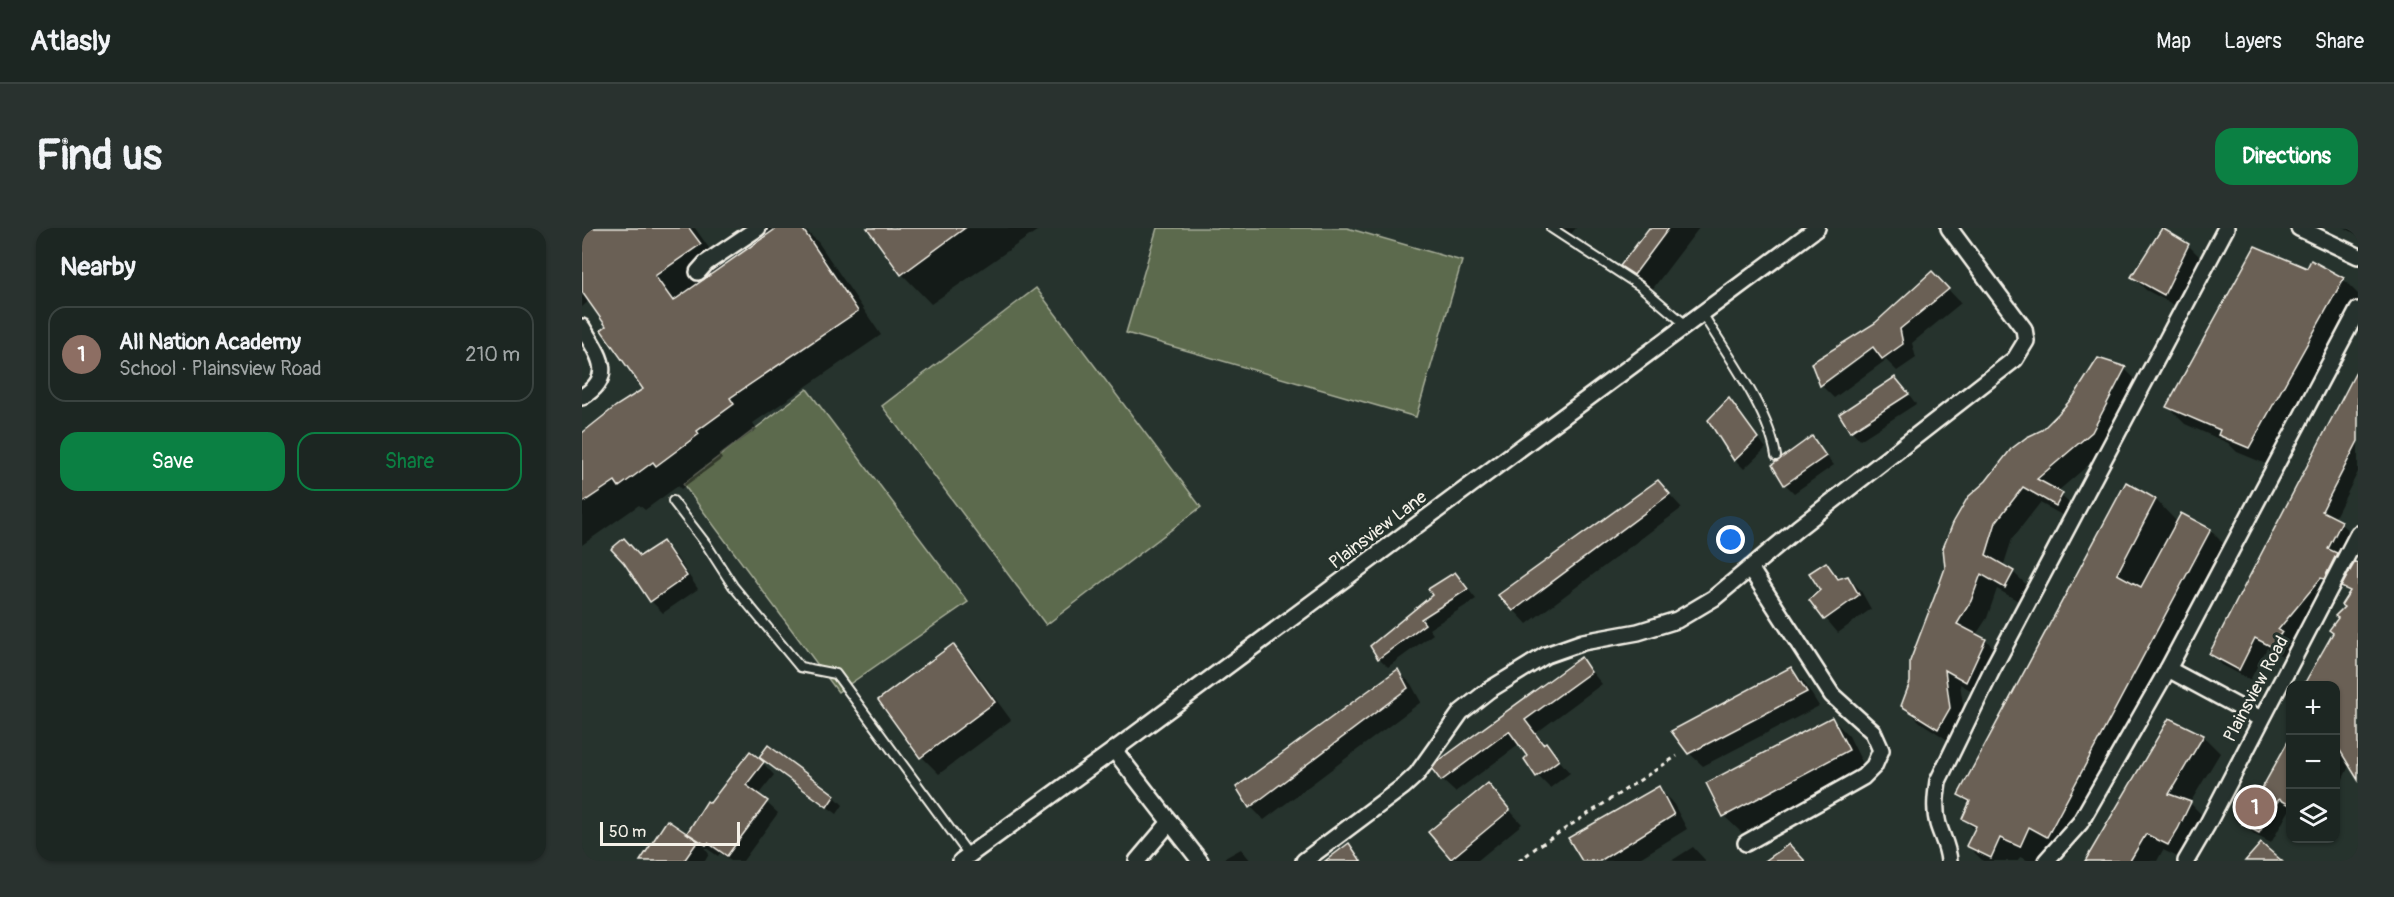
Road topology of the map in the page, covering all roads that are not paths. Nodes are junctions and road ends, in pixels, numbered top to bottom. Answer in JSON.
{"nodes":[{"id":1,"x":1551,"y":228,"type":"edge"},
{"id":2,"x":1817,"y":228,"type":"edge"},
{"id":3,"x":1949,"y":228,"type":"edge"},
{"id":4,"x":2226,"y":228,"type":"edge"},
{"id":5,"x":2299,"y":228,"type":"edge"},
{"id":6,"x":748,"y":231,"type":"edge"},
{"id":7,"x":2358,"y":256,"type":"edge"},
{"id":8,"x":698,"y":272,"type":"dead end"},
{"id":9,"x":2358,"y":310,"type":"edge"},
{"id":10,"x":1702,"y":313,"type":"junction"},
{"id":11,"x":1686,"y":325,"type":"junction"},
{"id":12,"x":582,"y":327,"type":"edge"},
{"id":13,"x":582,"y":397,"type":"edge"},
{"id":14,"x":1776,"y":456,"type":"dead end"},
{"id":15,"x":673,"y":501,"type":"dead end"},
{"id":16,"x":2358,"y":534,"type":"edge"},
{"id":17,"x":1750,"y":568,"type":"junction"},
{"id":18,"x":2168,"y":669,"type":"junction"},
{"id":19,"x":2260,"y":719,"type":"junction"},
{"id":20,"x":1114,"y":750,"type":"junction"},
{"id":21,"x":1170,"y":822,"type":"junction"},
{"id":22,"x":1746,"y":843,"type":"dead end"},
{"id":23,"x":965,"y":858,"type":"edge"},
{"id":24,"x":1137,"y":861,"type":"edge"},
{"id":25,"x":1200,"y":861,"type":"edge"},
{"id":26,"x":1304,"y":861,"type":"edge"},
{"id":27,"x":1949,"y":861,"type":"edge"},
{"id":28,"x":2046,"y":861,"type":"edge"},
{"id":29,"x":2186,"y":861,"type":"edge"}],
"edges":[{"from":1,"to":11,"type":"lane"},
{"from":2,"to":10,"type":"street","name":"Plainsview Lane"},
{"from":3,"to":17,"type":"street"},
{"from":4,"to":27,"type":"street"},
{"from":5,"to":7,"type":"street"},
{"from":6,"to":8,"type":"street"},
{"from":9,"to":18,"type":"street"},
{"from":10,"to":11,"type":"street","name":"Plainsview Lane"},
{"from":10,"to":14,"type":"lane"},
{"from":11,"to":20,"type":"street","name":"Plainsview Lane"},
{"from":12,"to":13,"type":"street"},
{"from":15,"to":23,"type":"lane"},
{"from":16,"to":19,"type":"street","name":"Plainsview Road"},
{"from":17,"to":22,"type":"street"},
{"from":17,"to":26,"type":"street"},
{"from":18,"to":19,"type":"street"},
{"from":18,"to":28,"type":"street"},
{"from":19,"to":29,"type":"street","name":"Plainsview Road"},
{"from":20,"to":21,"type":"street"},
{"from":20,"to":23,"type":"street","name":"Plainsview Lane"},
{"from":21,"to":24,"type":"street"},
{"from":21,"to":25,"type":"street"}]}
